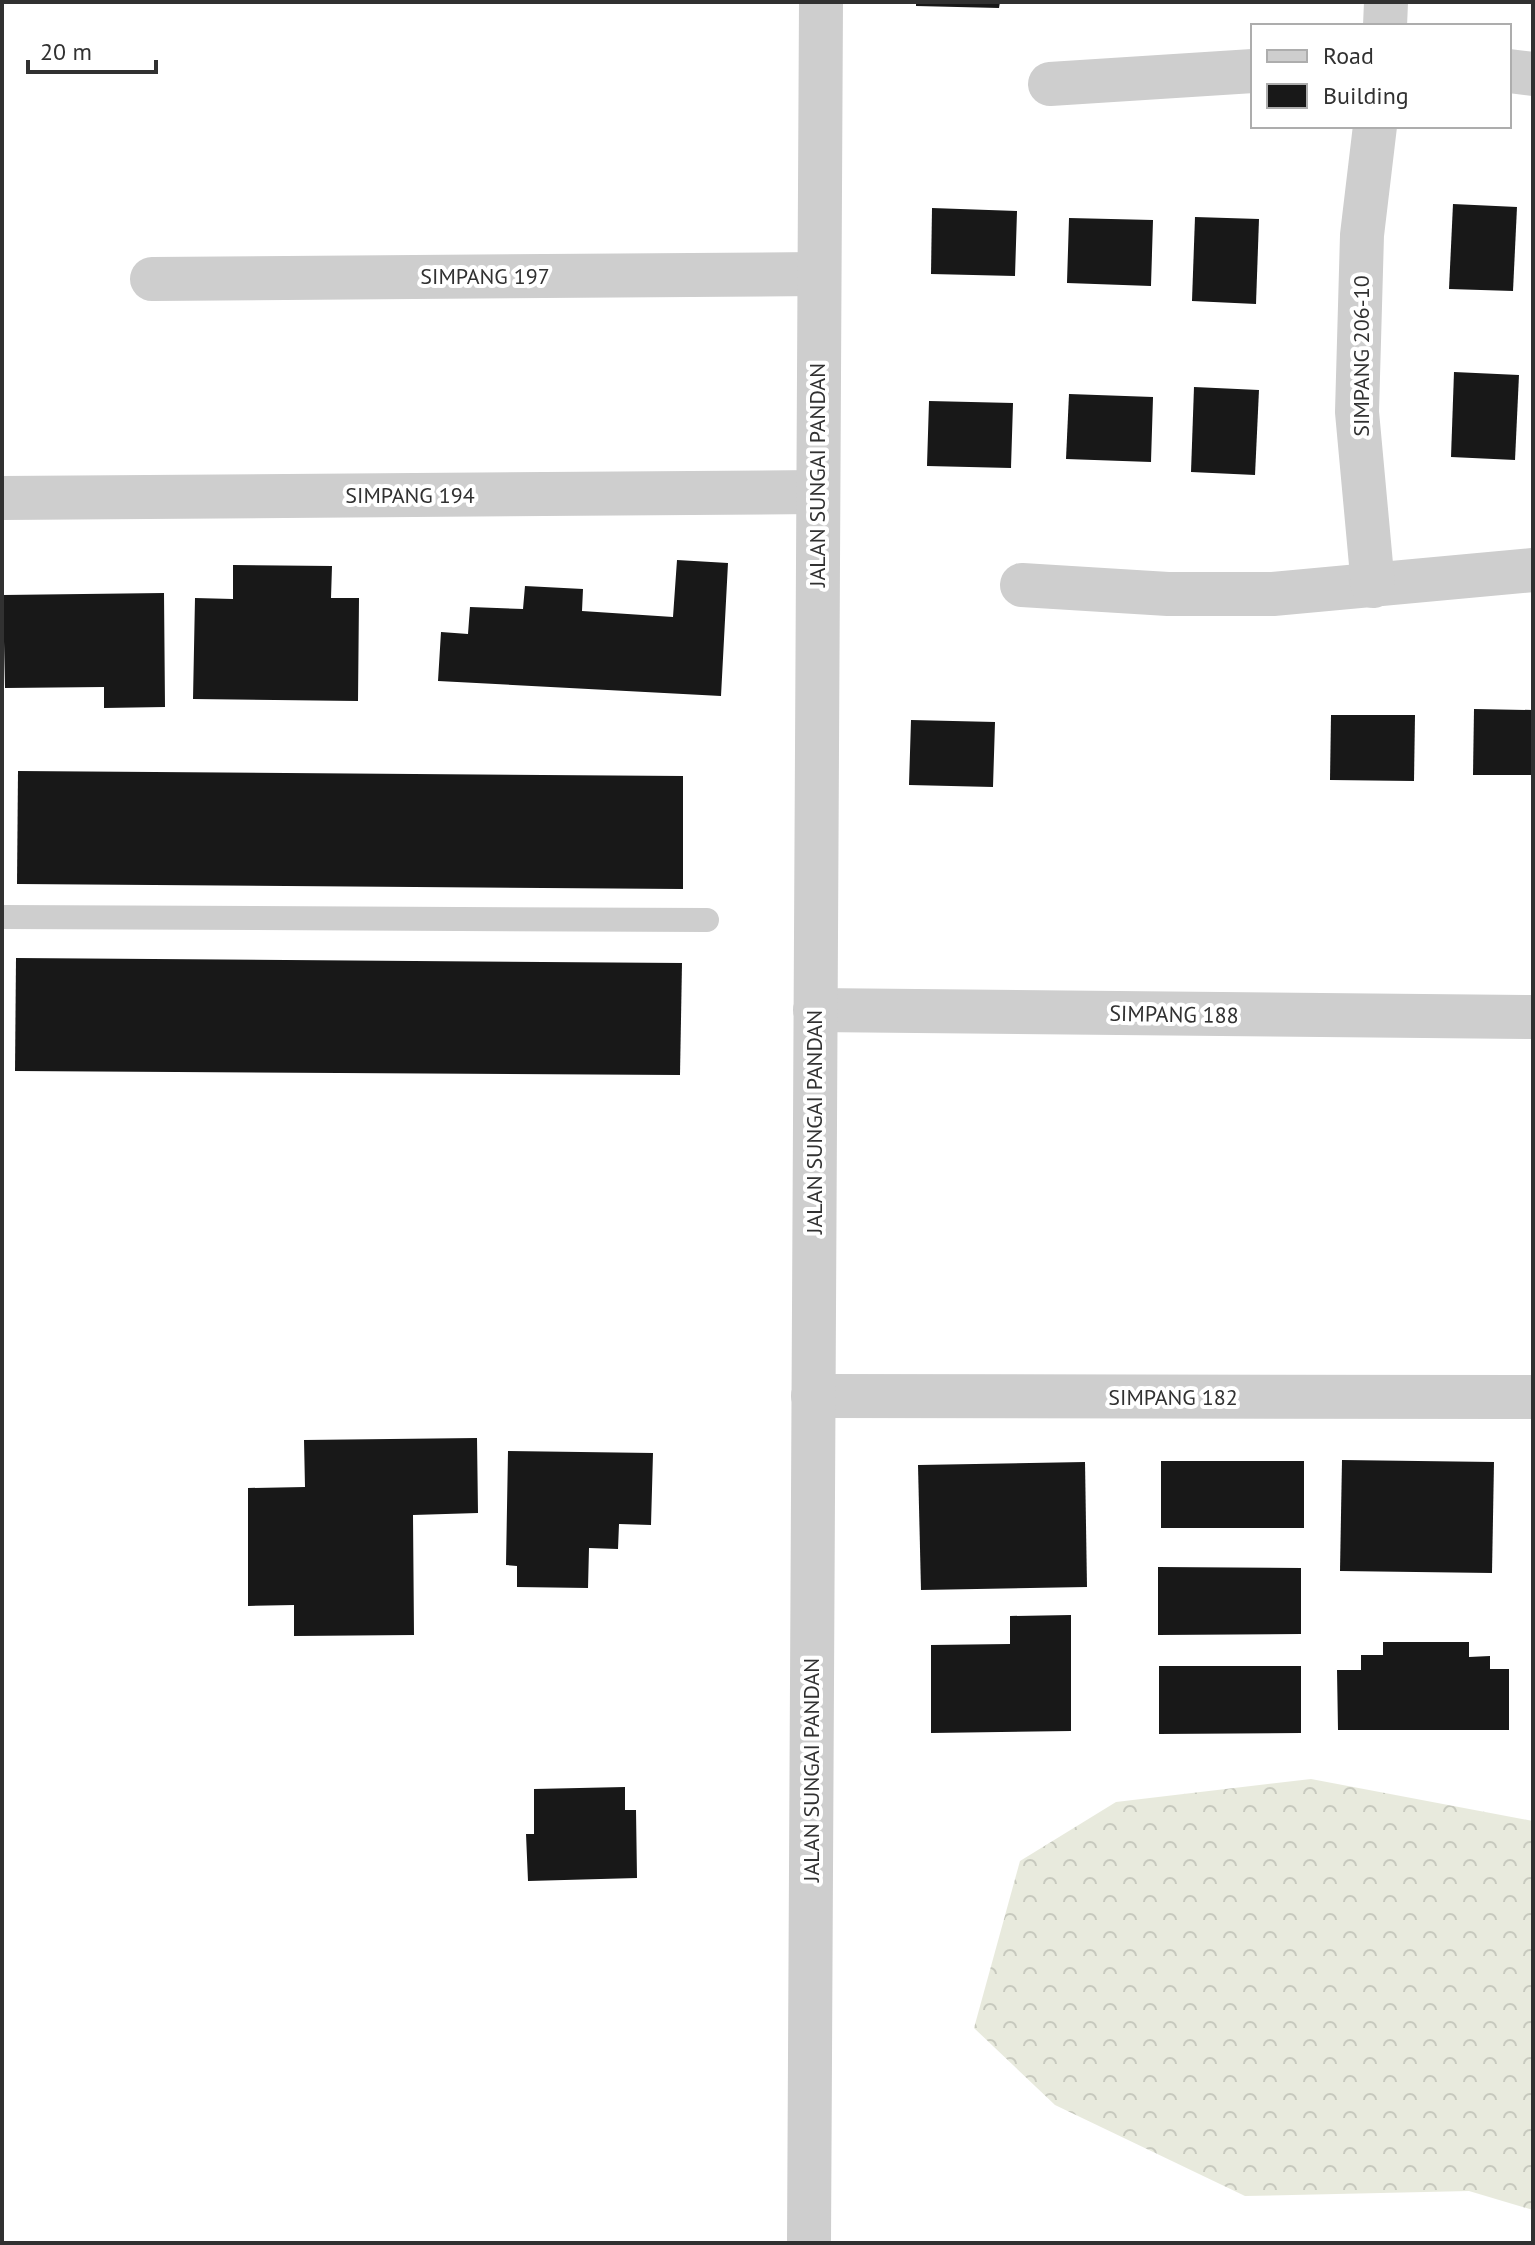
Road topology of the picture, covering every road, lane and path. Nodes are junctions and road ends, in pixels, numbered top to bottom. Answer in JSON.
{"nodes":[{"id":1,"x":821,"y":2,"type":"edge"},
{"id":2,"x":1386,"y":2,"type":"edge"},
{"id":3,"x":1385,"y":24,"type":"edge"},
{"id":4,"x":1251,"y":71,"type":"edge"},
{"id":5,"x":1511,"y":71,"type":"edge"},
{"id":6,"x":1533,"y":74,"type":"edge"},
{"id":7,"x":1050,"y":84,"type":"dead end"},
{"id":8,"x":1375,"y":128,"type":"edge"},
{"id":9,"x":818,"y":274,"type":"junction"},
{"id":10,"x":152,"y":279,"type":"dead end"},
{"id":11,"x":817,"y":492,"type":"junction"},
{"id":12,"x":2,"y":498,"type":"edge"},
{"id":13,"x":1533,"y":570,"type":"edge"},
{"id":14,"x":1022,"y":585,"type":"dead end"},
{"id":15,"x":1373,"y":586,"type":"junction"},
{"id":16,"x":2,"y":917,"type":"edge"},
{"id":17,"x":707,"y":920,"type":"dead end"},
{"id":18,"x":815,"y":1010,"type":"junction"},
{"id":19,"x":1533,"y":1017,"type":"edge"},
{"id":20,"x":813,"y":1396,"type":"junction"},
{"id":21,"x":1533,"y":1397,"type":"edge"},
{"id":22,"x":809,"y":2243,"type":"edge"}],
"edges":[{"from":1,"to":9,"type":"street","name":"JALAN SUNGAI PANDAN"},
{"from":2,"to":3,"type":"street"},
{"from":4,"to":7,"type":"street"},
{"from":5,"to":6,"type":"street"},
{"from":8,"to":15,"type":"street","name":"SIMPANG 206-10"},
{"from":9,"to":10,"type":"street","name":"SIMPANG 197"},
{"from":9,"to":11,"type":"street","name":"JALAN SUNGAI PANDAN"},
{"from":11,"to":12,"type":"street","name":"SIMPANG 194"},
{"from":11,"to":18,"type":"street","name":"JALAN SUNGAI PANDAN"},
{"from":13,"to":15,"type":"street"},
{"from":14,"to":15,"type":"street"},
{"from":16,"to":17,"type":"lane"},
{"from":18,"to":19,"type":"street","name":"SIMPANG 188"},
{"from":18,"to":20,"type":"street","name":"JALAN SUNGAI PANDAN"},
{"from":20,"to":21,"type":"street","name":"SIMPANG 182"},
{"from":20,"to":22,"type":"street","name":"JALAN SUNGAI PANDAN"}]}
